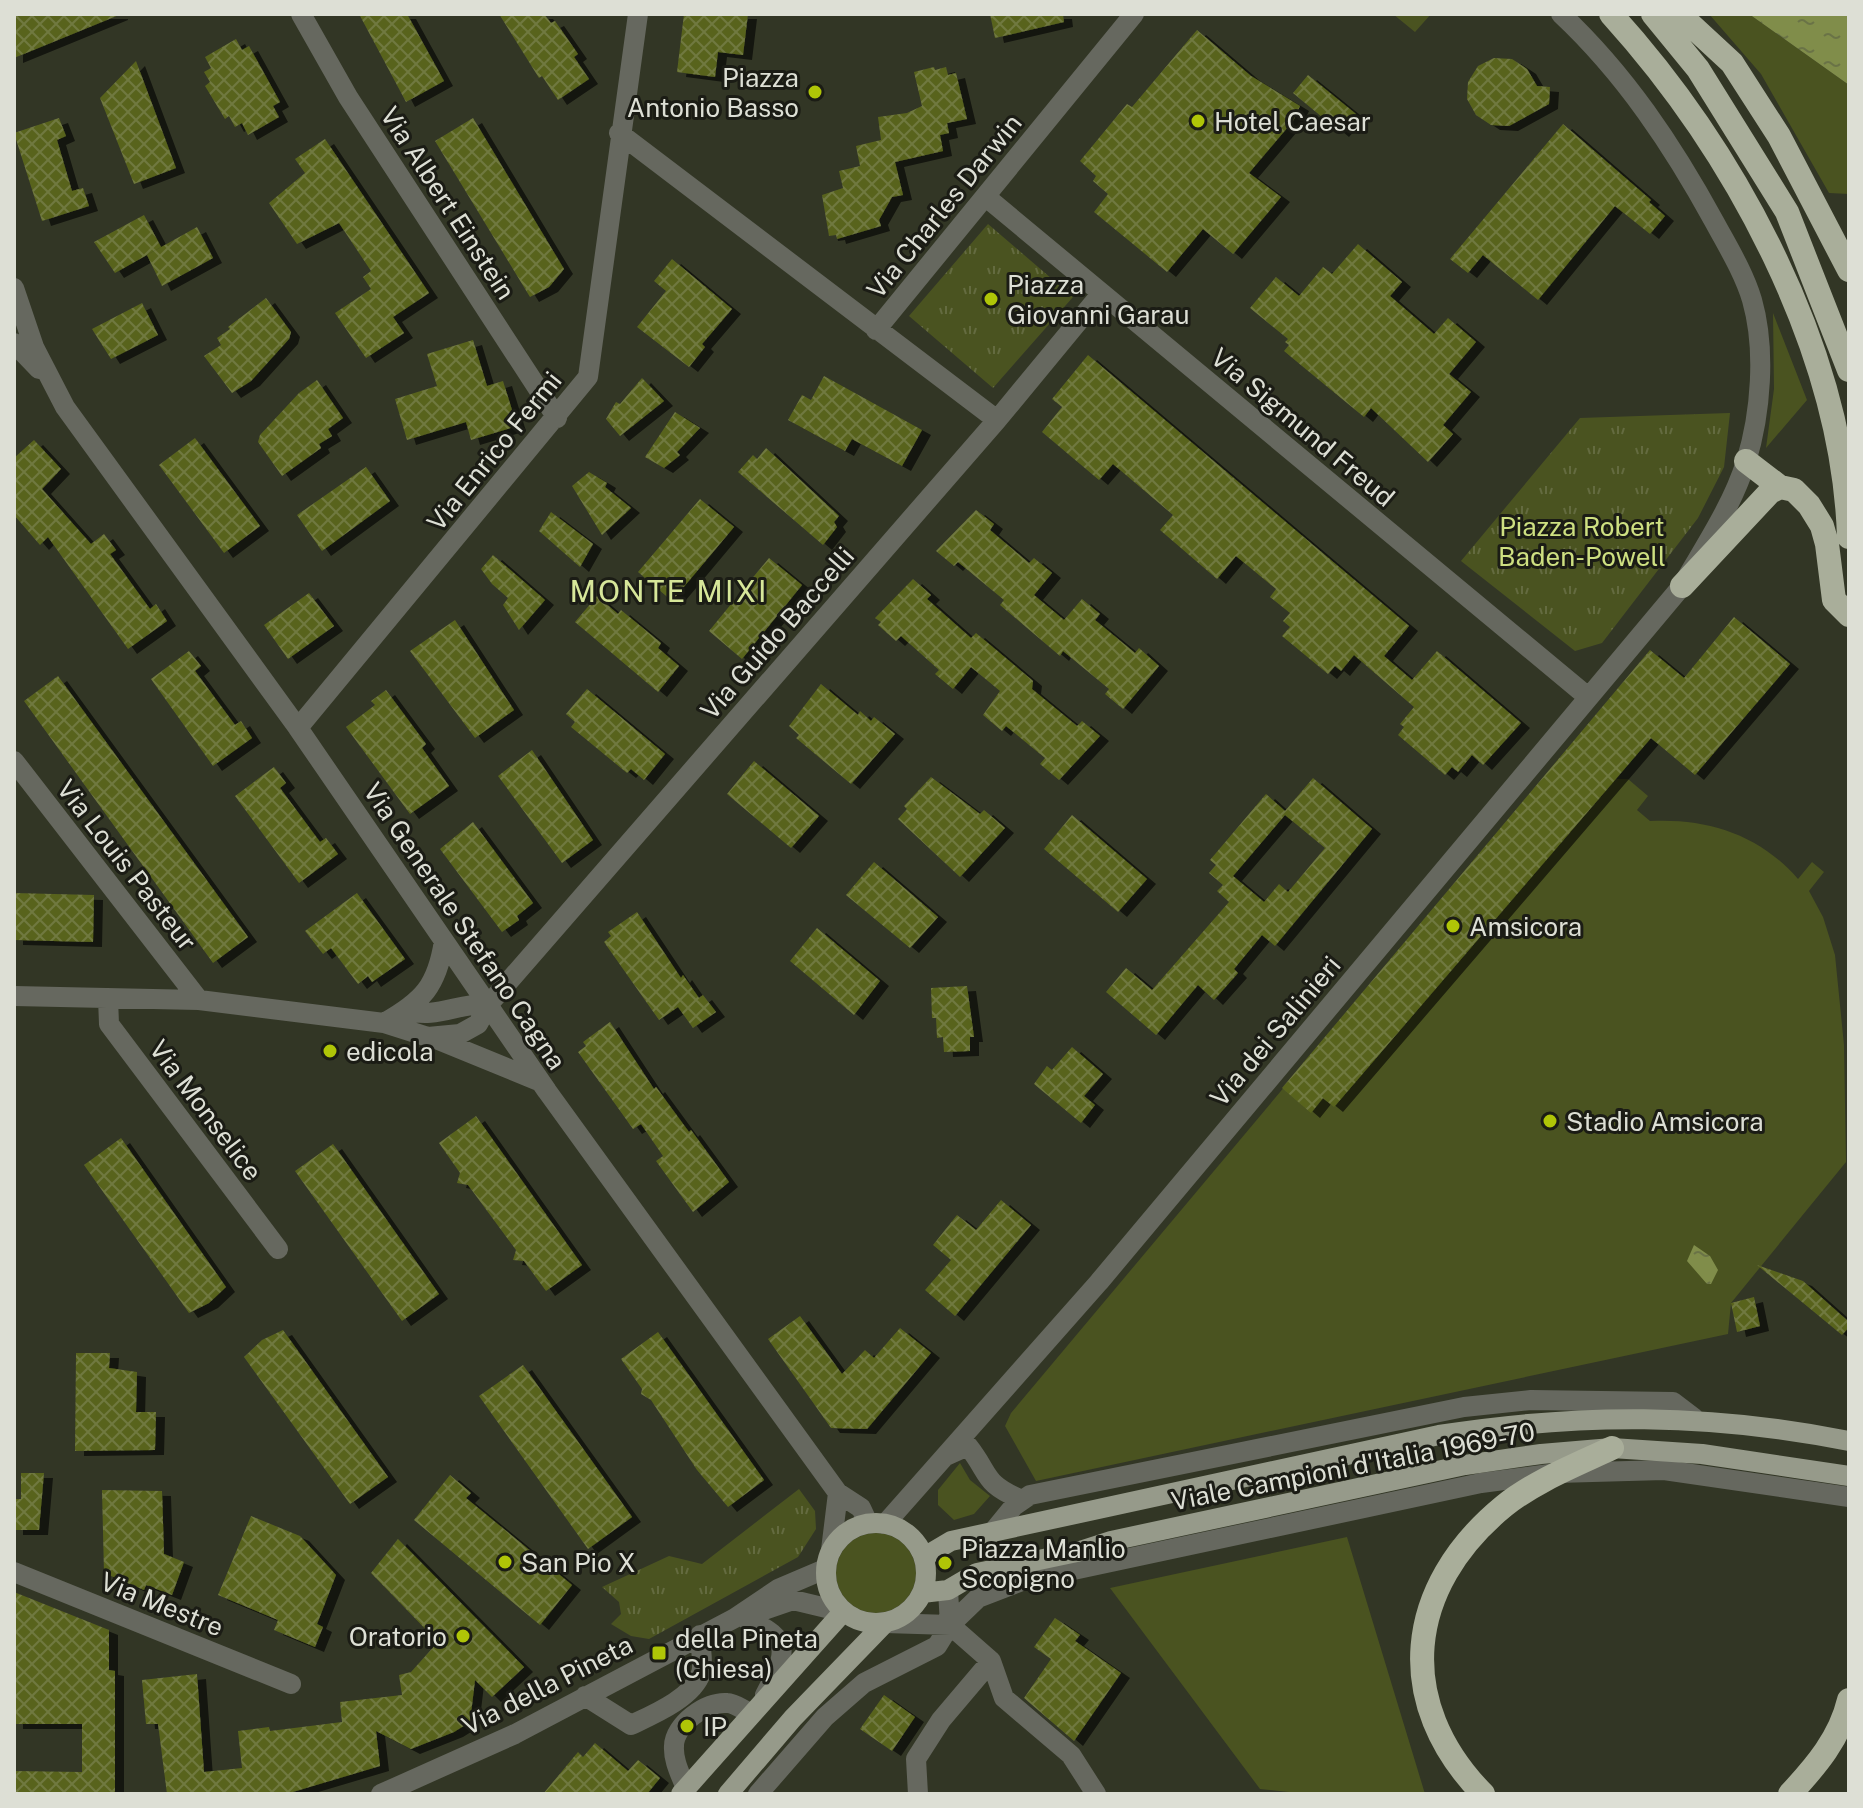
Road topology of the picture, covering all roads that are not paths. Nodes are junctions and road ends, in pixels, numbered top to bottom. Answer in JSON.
{"nodes":[{"id":1,"x":301,"y":14,"type":"edge"},
{"id":2,"x":638,"y":14,"type":"edge"},
{"id":3,"x":1134,"y":14,"type":"edge"},
{"id":4,"x":1561,"y":14,"type":"edge"},
{"id":5,"x":1611,"y":14,"type":"edge"},
{"id":6,"x":1653,"y":14,"type":"edge"},
{"id":7,"x":1679,"y":14,"type":"edge"},
{"id":8,"x":619,"y":133,"type":"junction"},
{"id":9,"x":986,"y":197,"type":"junction"},
{"id":10,"x":1849,"y":270,"type":"edge"},
{"id":11,"x":14,"y":288,"type":"edge"},
{"id":12,"x":1101,"y":294,"type":"junction"},
{"id":13,"x":876,"y":330,"type":"junction"},
{"id":14,"x":14,"y":343,"type":"edge"},
{"id":15,"x":1849,"y":370,"type":"edge"},
{"id":16,"x":53,"y":384,"type":"junction"},
{"id":17,"x":557,"y":418,"type":"junction"},
{"id":18,"x":997,"y":420,"type":"junction"},
{"id":19,"x":1746,"y":461,"type":"junction"},
{"id":20,"x":1780,"y":487,"type":"junction"},
{"id":21,"x":1849,"y":537,"type":"edge"},
{"id":22,"x":1682,"y":586,"type":"junction"},
{"id":23,"x":1849,"y":615,"type":"edge"},
{"id":24,"x":1588,"y":697,"type":"junction"},
{"id":25,"x":298,"y":728,"type":"junction"},
{"id":26,"x":14,"y":761,"type":"edge"},
{"id":27,"x":444,"y":941,"type":"junction"},
{"id":28,"x":14,"y":996,"type":"edge"},
{"id":29,"x":108,"y":998,"type":"junction"},
{"id":30,"x":199,"y":1000,"type":"junction"},
{"id":31,"x":489,"y":1004,"type":"junction"},
{"id":32,"x":406,"y":1010,"type":"junction"},
{"id":33,"x":384,"y":1023,"type":"junction"},
{"id":34,"x":428,"y":1037,"type":"junction"},
{"id":35,"x":541,"y":1082,"type":"junction"},
{"id":36,"x":278,"y":1249,"type":"dead end"},
{"id":37,"x":1694,"y":1418,"type":"junction"},
{"id":38,"x":1849,"y":1441,"type":"edge"},
{"id":39,"x":1612,"y":1448,"type":"junction"},
{"id":40,"x":938,"y":1462,"type":"junction"},
{"id":41,"x":1557,"y":1473,"type":"junction"},
{"id":42,"x":1849,"y":1476,"type":"edge"},
{"id":43,"x":838,"y":1493,"type":"junction"},
{"id":44,"x":1849,"y":1497,"type":"edge"},
{"id":45,"x":1022,"y":1500,"type":"junction"},
{"id":46,"x":876,"y":1524,"type":"junction"},
{"id":47,"x":992,"y":1533,"type":"junction"},
{"id":48,"x":924,"y":1557,"type":"junction"},
{"id":49,"x":828,"y":1559,"type":"junction"},
{"id":50,"x":14,"y":1572,"type":"edge"},
{"id":51,"x":948,"y":1590,"type":"junction"},
{"id":52,"x":922,"y":1593,"type":"junction"},
{"id":53,"x":843,"y":1612,"type":"junction"},
{"id":54,"x":740,"y":1618,"type":"junction"},
{"id":55,"x":885,"y":1623,"type":"junction"},
{"id":56,"x":950,"y":1625,"type":"junction"},
{"id":57,"x":700,"y":1635,"type":"junction"},
{"id":58,"x":991,"y":1661,"type":"junction"},
{"id":59,"x":291,"y":1684,"type":"dead end"},
{"id":60,"x":585,"y":1696,"type":"junction"},
{"id":61,"x":1849,"y":1700,"type":"edge"},
{"id":62,"x":757,"y":1706,"type":"junction"},
{"id":63,"x":683,"y":1791,"type":"edge"},
{"id":64,"x":381,"y":1794,"type":"edge"},
{"id":65,"x":728,"y":1794,"type":"edge"},
{"id":66,"x":758,"y":1794,"type":"edge"},
{"id":67,"x":918,"y":1794,"type":"edge"},
{"id":68,"x":1096,"y":1794,"type":"edge"},
{"id":69,"x":1483,"y":1794,"type":"edge"},
{"id":70,"x":1790,"y":1794,"type":"edge"}],
"edges":[{"from":1,"to":17,"type":"street","name":"Via Albert Einstein"},
{"from":2,"to":8,"type":"street","name":"Via Enrico Fermi"},
{"from":3,"to":9,"type":"street","name":"Via Charles Darwin"},
{"from":4,"to":19,"type":"street","name":"Via dei Salinieri"},
{"from":5,"to":21,"type":"highway"},
{"from":6,"to":15,"type":"highway"},
{"from":7,"to":10,"type":"highway"},
{"from":8,"to":13,"type":"street","name":"Via Charles Darwin"},
{"from":8,"to":17,"type":"street","name":"Via Enrico Fermi"},
{"from":9,"to":12,"type":"street","name":"Via Sigmund Freud"},
{"from":9,"to":13,"type":"street","name":"Via Charles Darwin"},
{"from":11,"to":16,"type":"street","name":"Via Generale Stefano Cagna"},
{"from":12,"to":18,"type":"street","name":"Via Guido Baccelli"},
{"from":12,"to":24,"type":"street","name":"Via Sigmund Freud"},
{"from":13,"to":18,"type":"street"},
{"from":14,"to":16,"type":"street","name":"Via Generale Stefano Cagna"},
{"from":16,"to":25,"type":"street","name":"Via Generale Stefano Cagna"},
{"from":17,"to":25,"type":"street","name":"Via Enrico Fermi"},
{"from":18,"to":31,"type":"street","name":"Via Guido Baccelli"},
{"from":19,"to":20,"type":"highway"},
{"from":19,"to":22,"type":"street","name":"Via dei Salinieri"},
{"from":20,"to":22,"type":"highway"},
{"from":20,"to":23,"type":"highway"},
{"from":22,"to":24,"type":"street","name":"Via dei Salinieri"},
{"from":24,"to":40,"type":"street","name":"Via dei Salinieri"},
{"from":25,"to":27,"type":"street","name":"Via Generale Stefano Cagna"},
{"from":26,"to":30,"type":"street","name":"Via Louis Pasteur"},
{"from":27,"to":31,"type":"street","name":"Via Generale Stefano Cagna"},
{"from":27,"to":32,"type":"street"},
{"from":28,"to":29,"type":"street"},
{"from":29,"to":30,"type":"street"},
{"from":29,"to":36,"type":"street","name":"Via Monselice"},
{"from":30,"to":33,"type":"street"},
{"from":31,"to":32,"type":"street"},
{"from":31,"to":34,"type":"street","name":"Via Guido Baccelli"},
{"from":31,"to":35,"type":"street","name":"Via Generale Stefano Cagna"},
{"from":32,"to":33,"type":"street"},
{"from":33,"to":34,"type":"street"},
{"from":34,"to":35,"type":"street"},
{"from":35,"to":43,"type":"street","name":"Via Generale Stefano Cagna"},
{"from":37,"to":38,"type":"main road","name":"Viale Campioni d'Italia 1969-70"},
{"from":37,"to":45,"type":"street","name":"Viale Campioni d'Italia 1969-70"},
{"from":37,"to":47,"type":"main road","name":"Viale Campioni d'Italia 1969-70"},
{"from":39,"to":41,"type":"highway"},
{"from":39,"to":42,"type":"main road","name":"Viale Campioni d'Italia 1969-70"},
{"from":39,"to":51,"type":"main road","name":"Viale Campioni d'Italia 1969-70"},
{"from":40,"to":45,"type":"street"},
{"from":40,"to":46,"type":"street","name":"Via dei Salinieri"},
{"from":41,"to":44,"type":"street"},
{"from":41,"to":56,"type":"street"},
{"from":41,"to":69,"type":"highway"},
{"from":43,"to":46,"type":"street","name":"Via Generale Stefano Cagna"},
{"from":43,"to":49,"type":"street"},
{"from":45,"to":47,"type":"street"},
{"from":46,"to":48,"type":"main road"},
{"from":46,"to":49,"type":"main road"},
{"from":47,"to":48,"type":"main road","name":"Viale Campioni d'Italia 1969-70"},
{"from":48,"to":52,"type":"main road"},
{"from":49,"to":53,"type":"main road"},
{"from":49,"to":54,"type":"street","name":"Via della Pineta"},
{"from":50,"to":59,"type":"street","name":"Via Mestre"},
{"from":51,"to":52,"type":"main road","name":"Viale Campioni d'Italia 1969-70"},
{"from":51,"to":56,"type":"street"},
{"from":52,"to":55,"type":"main road"},
{"from":53,"to":54,"type":"street","name":"Via della Pineta"},
{"from":53,"to":55,"type":"main road"},
{"from":53,"to":62,"type":"main road"},
{"from":54,"to":57,"type":"street","name":"Via della Pineta"},
{"from":54,"to":62,"type":"street"},
{"from":55,"to":56,"type":"street"},
{"from":55,"to":65,"type":"main road"},
{"from":56,"to":58,"type":"street"},
{"from":56,"to":66,"type":"street"},
{"from":57,"to":60,"type":"street","name":"Via della Pineta"},
{"from":57,"to":60,"type":"street"},
{"from":58,"to":67,"type":"street"},
{"from":58,"to":68,"type":"street"},
{"from":60,"to":64,"type":"street","name":"Via della Pineta"},
{"from":61,"to":70,"type":"highway"},
{"from":62,"to":63,"type":"main road"},
{"from":62,"to":63,"type":"street"}]}
